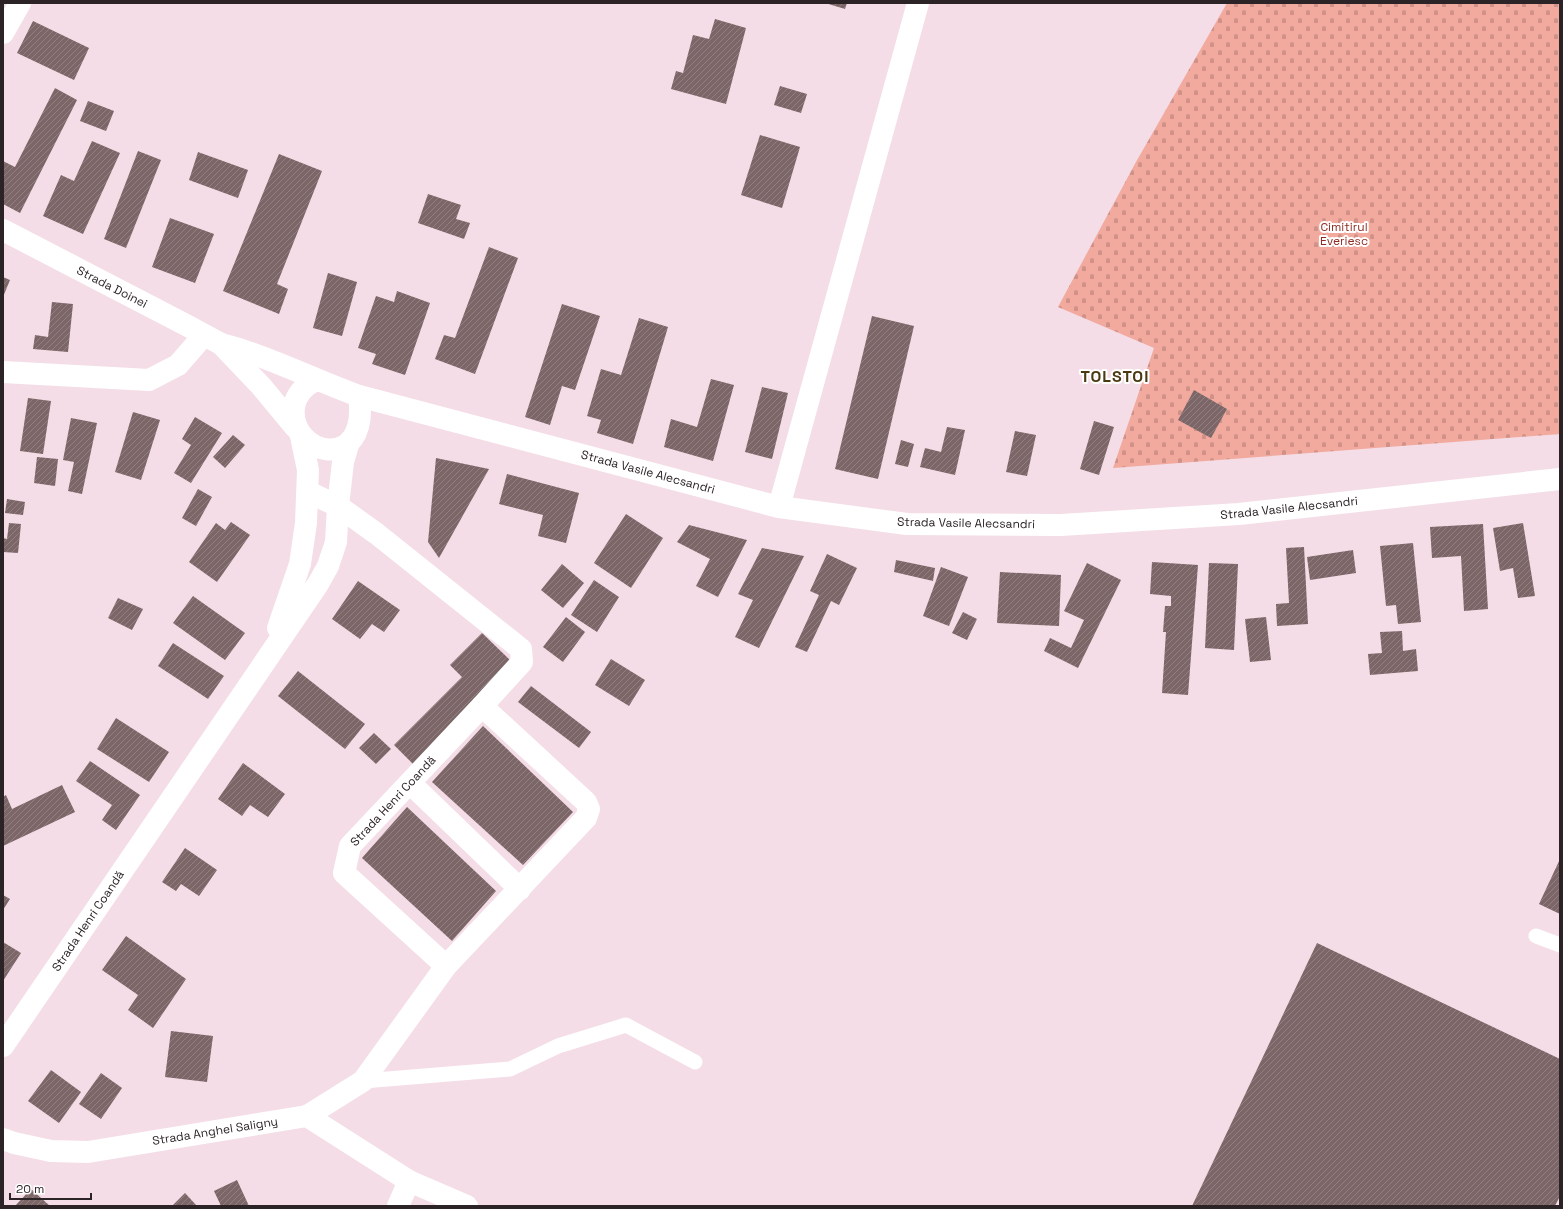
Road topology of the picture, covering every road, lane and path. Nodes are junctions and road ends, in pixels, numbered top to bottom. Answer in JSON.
{"nodes":[{"id":1,"x":20,"y":3,"type":"edge"},
{"id":2,"x":918,"y":3,"type":"edge"},
{"id":3,"x":3,"y":33,"type":"edge"},
{"id":4,"x":3,"y":230,"type":"edge"},
{"id":5,"x":212,"y":340,"type":"junction"},
{"id":6,"x":3,"y":372,"type":"edge"},
{"id":7,"x":316,"y":380,"type":"junction"},
{"id":8,"x":359,"y":396,"type":"junction"},
{"id":9,"x":298,"y":431,"type":"junction"},
{"id":10,"x":348,"y":445,"type":"junction"},
{"id":11,"x":1560,"y":479,"type":"edge"},
{"id":12,"x":308,"y":492,"type":"junction"},
{"id":13,"x":338,"y":506,"type":"junction"},
{"id":14,"x":779,"y":507,"type":"junction"},
{"id":15,"x":267,"y":658,"type":"junction"},
{"id":16,"x":482,"y":706,"type":"junction"},
{"id":17,"x":410,"y":783,"type":"junction"},
{"id":18,"x":520,"y":889,"type":"junction"},
{"id":19,"x":1536,"y":936,"type":"dead end"},
{"id":20,"x":1560,"y":945,"type":"edge"},
{"id":21,"x":446,"y":966,"type":"junction"},
{"id":22,"x":3,"y":1046,"type":"edge"},
{"id":23,"x":695,"y":1062,"type":"dead end"},
{"id":24,"x":363,"y":1080,"type":"junction"},
{"id":25,"x":308,"y":1116,"type":"junction"},
{"id":26,"x":3,"y":1139,"type":"edge"},
{"id":27,"x":409,"y":1181,"type":"junction"},
{"id":28,"x":398,"y":1206,"type":"edge"},
{"id":29,"x":467,"y":1206,"type":"edge"}],
"edges":[{"from":1,"to":3,"type":"street"},
{"from":2,"to":14,"type":"street"},
{"from":4,"to":5,"type":"street","name":"Strada Doinei"},
{"from":5,"to":6,"type":"street"},
{"from":5,"to":7,"type":"street","name":"Strada Doinei"},
{"from":5,"to":9,"type":"street","name":"Strada Doinei"},
{"from":7,"to":8,"type":"street","name":"Strada Vasile Alecsandri"},
{"from":7,"to":9,"type":"street"},
{"from":8,"to":10,"type":"street"},
{"from":8,"to":14,"type":"street","name":"Strada Vasile Alecsandri"},
{"from":9,"to":10,"type":"street"},
{"from":9,"to":12,"type":"street","name":"Strada Henri Coandă"},
{"from":10,"to":13,"type":"street","name":"Strada Henri Coandă"},
{"from":11,"to":14,"type":"street","name":"Strada Vasile Alecsandri"},
{"from":12,"to":13,"type":"street","name":"Strada Henri Coandă"},
{"from":12,"to":15,"type":"street","name":"Strada Henri Coandă"},
{"from":13,"to":15,"type":"street","name":"Strada Henri Coandă"},
{"from":13,"to":16,"type":"street","name":"Strada Henri Coandă"},
{"from":15,"to":22,"type":"street","name":"Strada Henri Coandă"},
{"from":16,"to":17,"type":"street","name":"Strada Henri Coandă"},
{"from":16,"to":18,"type":"street"},
{"from":17,"to":18,"type":"street"},
{"from":17,"to":21,"type":"street","name":"Strada Henri Coandă"},
{"from":18,"to":21,"type":"street"},
{"from":19,"to":20,"type":"lane"},
{"from":21,"to":24,"type":"street"},
{"from":23,"to":24,"type":"lane"},
{"from":24,"to":25,"type":"street"},
{"from":25,"to":26,"type":"street","name":"Strada Anghel Saligny"},
{"from":25,"to":27,"type":"street"},
{"from":27,"to":28,"type":"street"},
{"from":27,"to":29,"type":"street"}]}
